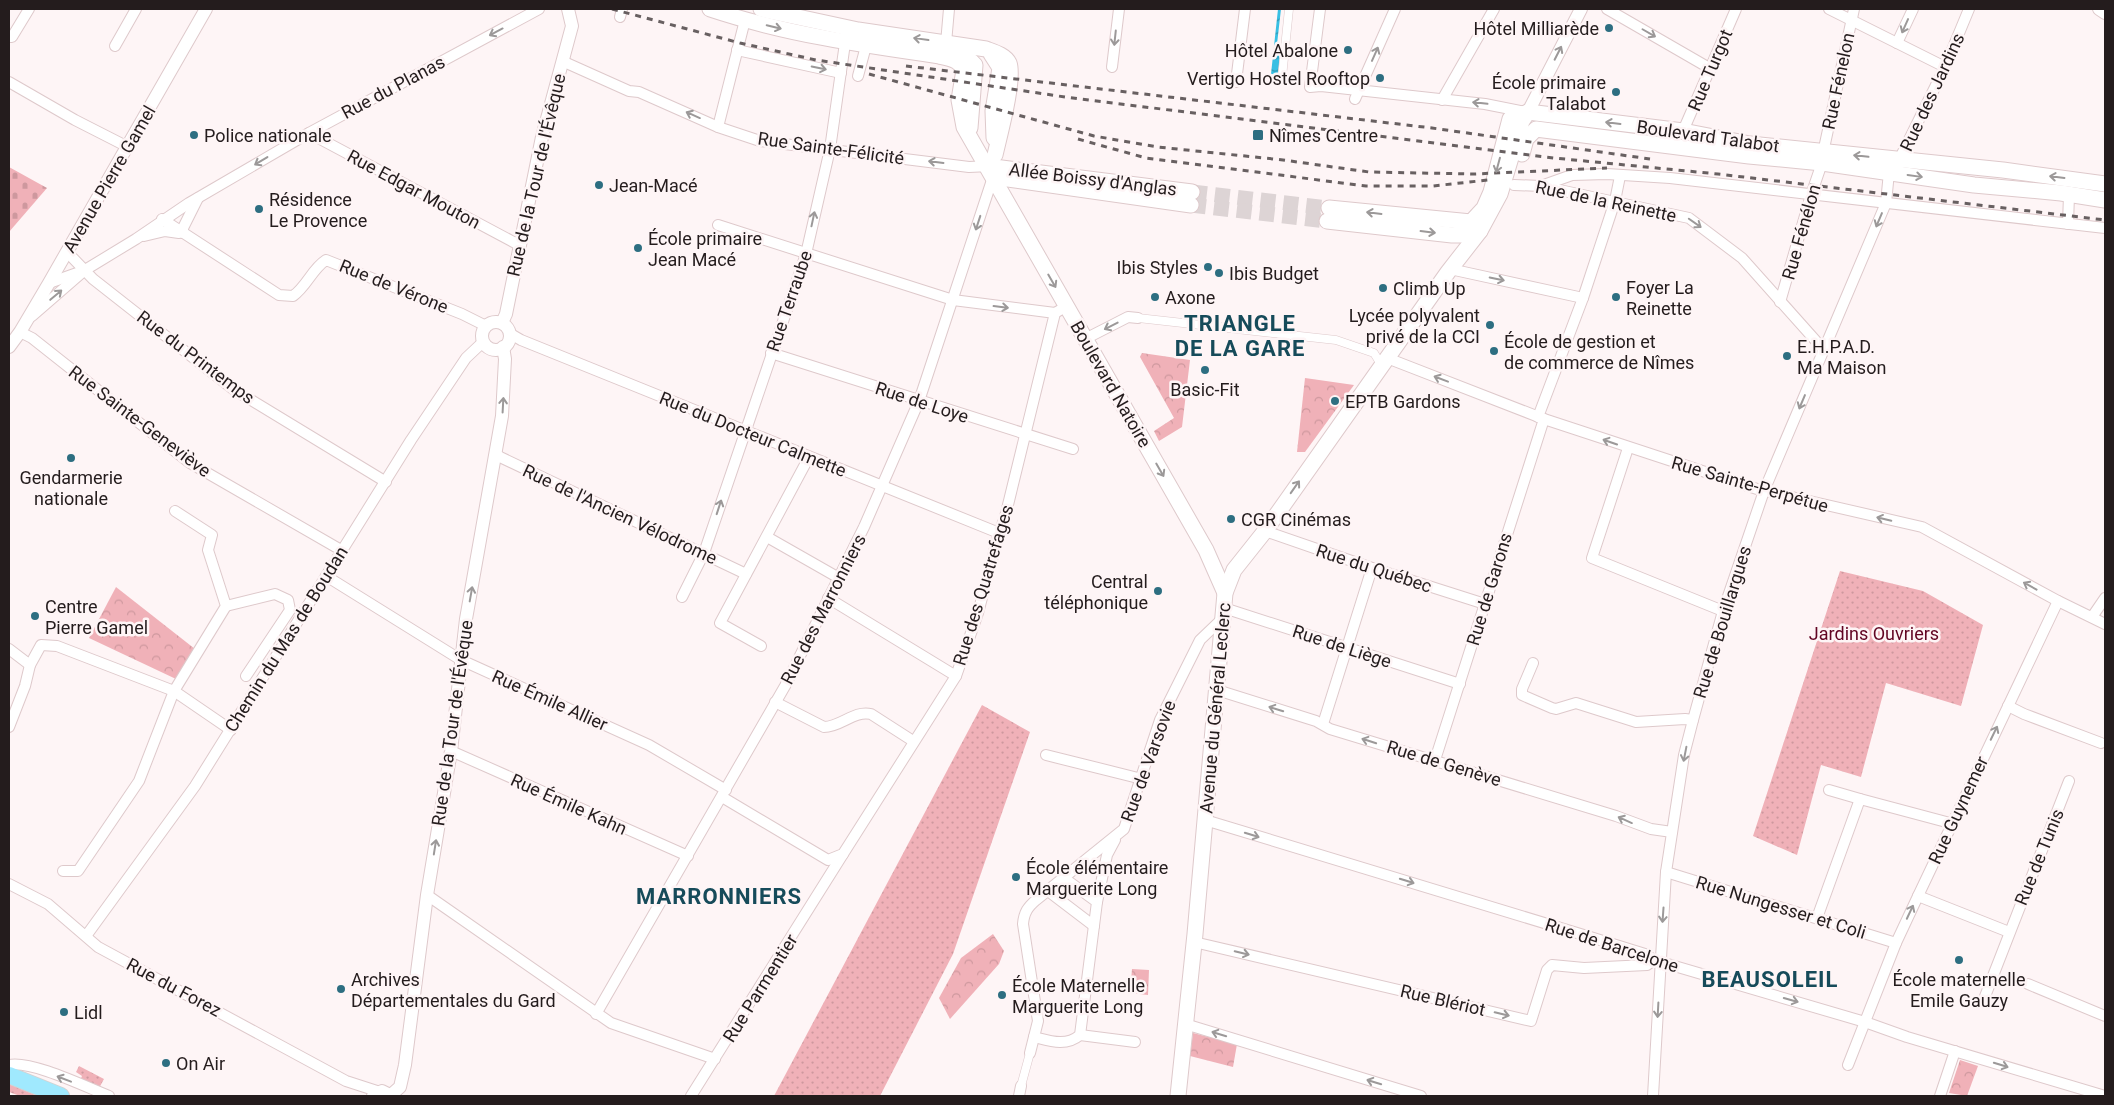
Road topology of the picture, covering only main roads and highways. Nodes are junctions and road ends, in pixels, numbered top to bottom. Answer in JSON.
{"nodes":[{"id":1,"x":710,"y":9,"type":"edge"},
{"id":2,"x":761,"y":9,"type":"edge"},
{"id":3,"x":791,"y":12,"type":"edge"},
{"id":4,"x":943,"y":49,"type":"junction"},
{"id":5,"x":1528,"y":112,"type":"junction"},
{"id":6,"x":970,"y":139,"type":"junction"},
{"id":7,"x":1822,"y":158,"type":"junction"},
{"id":8,"x":992,"y":166,"type":"junction"},
{"id":9,"x":2105,"y":184,"type":"edge"},
{"id":10,"x":1514,"y":185,"type":"joint"},
{"id":11,"x":1500,"y":194,"type":"junction"},
{"id":12,"x":1191,"y":198,"type":"tunnel mouth"},
{"id":13,"x":2105,"y":200,"type":"edge"},
{"id":14,"x":1328,"y":214,"type":"tunnel mouth"},
{"id":15,"x":1475,"y":227,"type":"junction"},
{"id":16,"x":1224,"y":606,"type":"junction"},
{"id":17,"x":9,"y":1075,"type":"edge"},
{"id":18,"x":61,"y":1096,"type":"edge"},
{"id":19,"x":1178,"y":1096,"type":"edge"}],
"edges":[{"from":1,"to":4,"type":"main road","one_way":true},
{"from":2,"to":3,"type":"main road"},
{"from":4,"to":3,"type":"main road","one_way":true},
{"from":4,"to":6,"type":"main road"},
{"from":4,"to":6,"type":"main road","name":"Boulevard Natoire"},
{"from":4,"to":8,"type":"main road"},
{"from":7,"to":5,"type":"main road","name":"Boulevard Talabot","one_way":true},
{"from":5,"to":11,"type":"main road","name":"Avenue du Général Leclerc"},
{"from":5,"to":15,"type":"main road","one_way":true},
{"from":6,"to":8,"type":"main road","name":"Boulevard Natoire"},
{"from":9,"to":7,"type":"main road","name":"Boulevard Talabot","one_way":true},
{"from":7,"to":10,"type":"main road","name":"Boulevard Talabot"},
{"from":7,"to":13,"type":"main road","name":"Boulevard Talabot","one_way":true},
{"from":8,"to":12,"type":"main road","name":"Allée Boissy d'Anglas"},
{"from":8,"to":16,"type":"main road","name":"Boulevard Natoire","one_way":true},
{"from":10,"to":11,"type":"main road","name":"Avenue du Général Leclerc"},
{"from":11,"to":15,"type":"main road","name":"Avenue du Général Leclerc"},
{"from":14,"to":15,"type":"main road"},
{"from":16,"to":15,"type":"main road","name":"Avenue du Général Leclerc","one_way":true},
{"from":16,"to":19,"type":"main road","name":"Avenue du Général Leclerc"},
{"from":17,"to":18,"type":"main road"}]}
